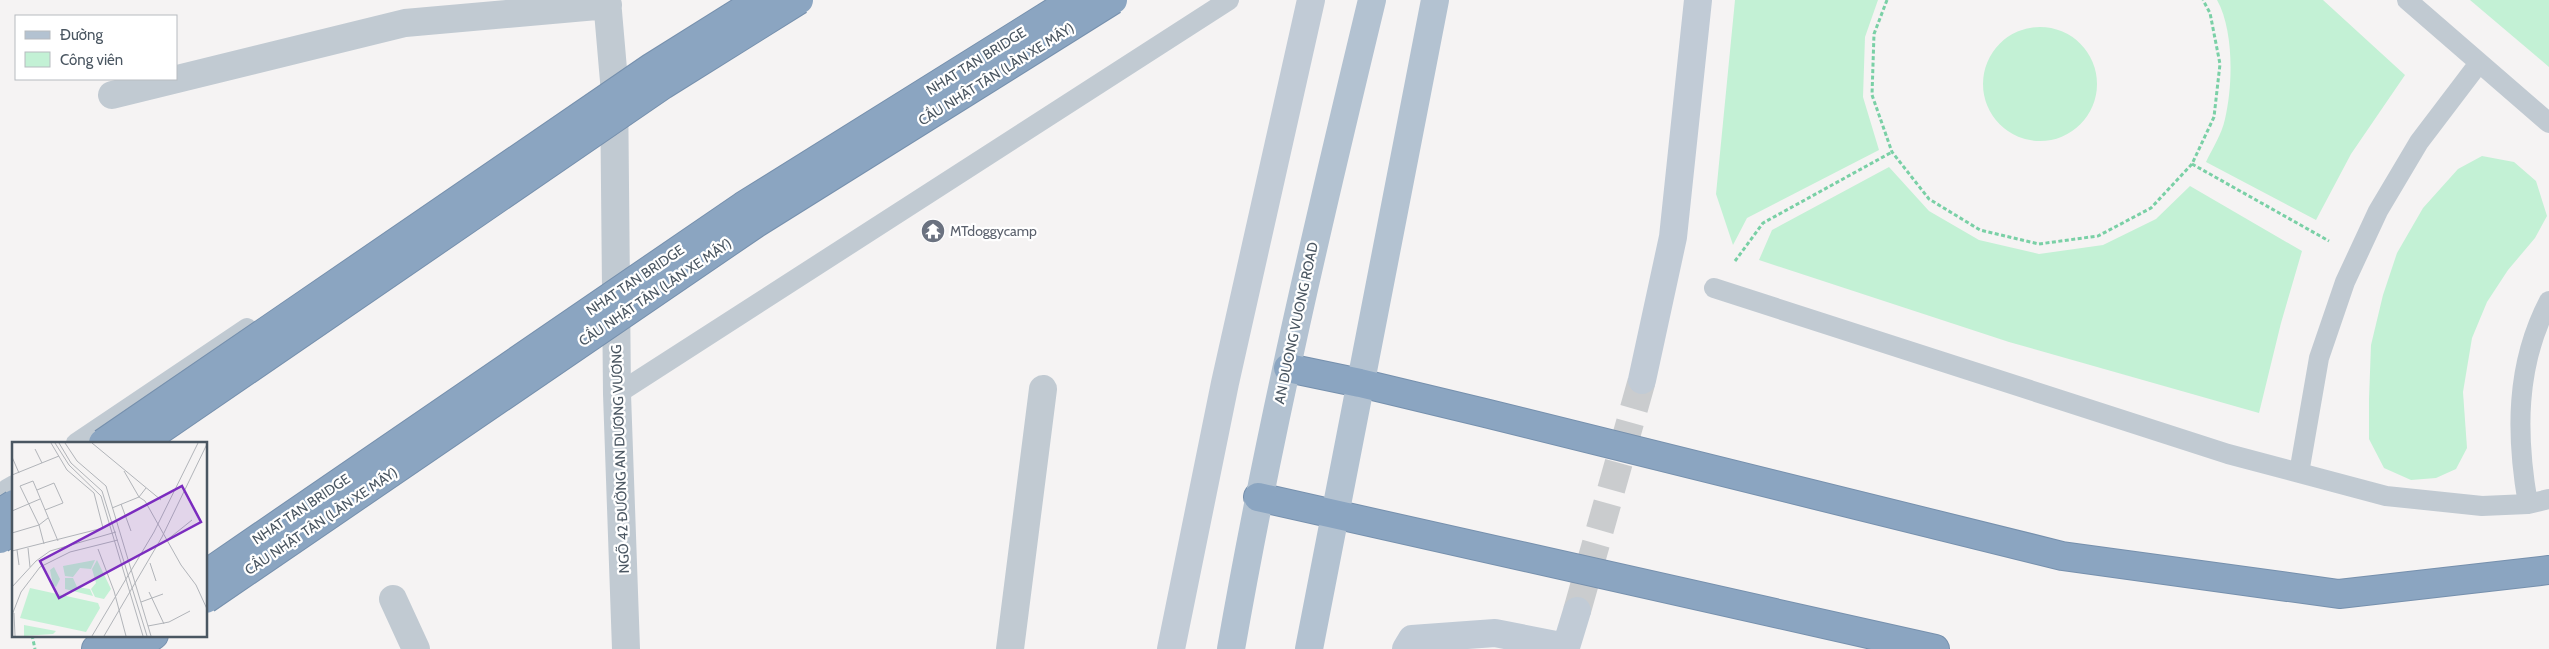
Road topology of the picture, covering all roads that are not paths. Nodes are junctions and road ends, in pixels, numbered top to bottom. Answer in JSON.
{"nodes":[{"id":1,"x":741,"y":0,"type":"edge"},
{"id":2,"x":759,"y":0,"type":"edge"},
{"id":3,"x":799,"y":0,"type":"edge"},
{"id":4,"x":1073,"y":0,"type":"edge"},
{"id":5,"x":1113,"y":0,"type":"edge"},
{"id":6,"x":1229,"y":0,"type":"edge"},
{"id":7,"x":1311,"y":0,"type":"edge"},
{"id":8,"x":1372,"y":0,"type":"edge"},
{"id":9,"x":1435,"y":0,"type":"edge"},
{"id":10,"x":1698,"y":0,"type":"edge"},
{"id":11,"x":2407,"y":0,"type":"edge"},
{"id":12,"x":608,"y":2,"type":"edge"},
{"id":13,"x":2479,"y":63,"type":"junction"},
{"id":14,"x":178,"y":79,"type":"edge"},
{"id":15,"x":173,"y":80,"type":"edge"},
{"id":16,"x":614,"y":81,"type":"junction"},
{"id":17,"x":112,"y":95,"type":"dead end"},
{"id":18,"x":2549,"y":123,"type":"edge"},
{"id":19,"x":1714,"y":288,"type":"road end"},
{"id":20,"x":2549,"y":302,"type":"edge"},
{"id":21,"x":1288,"y":368,"type":"junction"},
{"id":22,"x":1642,"y":380,"type":"tunnel mouth"},
{"id":23,"x":1360,"y":382,"type":"junction"},
{"id":24,"x":1043,"y":389,"type":"dead end"},
{"id":25,"x":617,"y":394,"type":"junction"},
{"id":26,"x":77,"y":442,"type":"edge"},
{"id":27,"x":104,"y":442,"type":"edge"},
{"id":28,"x":141,"y":442,"type":"edge"},
{"id":29,"x":2299,"y":473,"type":"junction"},
{"id":30,"x":1258,"y":497,"type":"junction"},
{"id":31,"x":2549,"y":499,"type":"edge"},
{"id":32,"x":2528,"y":504,"type":"junction"},
{"id":33,"x":1335,"y":515,"type":"junction"},
{"id":34,"x":12,"y":531,"type":"edge"},
{"id":35,"x":0,"y":539,"type":"edge"},
{"id":36,"x":2549,"y":570,"type":"edge"},
{"id":37,"x":208,"y":573,"type":"edge"},
{"id":38,"x":208,"y":598,"type":"edge"},
{"id":39,"x":394,"y":599,"type":"dead end"},
{"id":40,"x":1576,"y":612,"type":"tunnel mouth"},
{"id":41,"x":115,"y":636,"type":"edge"},
{"id":42,"x":153,"y":636,"type":"edge"},
{"id":43,"x":1571,"y":648,"type":"edge"},
{"id":44,"x":96,"y":649,"type":"edge"},
{"id":45,"x":134,"y":649,"type":"edge"},
{"id":46,"x":416,"y":649,"type":"edge"},
{"id":47,"x":626,"y":649,"type":"edge"},
{"id":48,"x":1010,"y":649,"type":"edge"},
{"id":49,"x":1171,"y":649,"type":"edge"},
{"id":50,"x":1231,"y":649,"type":"edge"},
{"id":51,"x":1309,"y":649,"type":"edge"},
{"id":52,"x":1406,"y":649,"type":"edge"},
{"id":53,"x":1935,"y":649,"type":"edge"}],
"edges":[{"from":1,"to":16,"type":"street"},
{"from":2,"to":27,"type":"highway","bridge":true},
{"from":3,"to":28,"type":"highway","bridge":true},
{"from":4,"to":37,"type":"highway","name":"NHAT TAN BRIDGE","bridge":true},
{"from":5,"to":38,"type":"highway","name":"CẦU NHẬT TÂN (LÀN XE MÁY)","bridge":true},
{"from":6,"to":25,"type":"lane"},
{"from":7,"to":49,"type":"street"},
{"from":8,"to":21,"type":"main road","name":"AN DUONG VUONG ROAD"},
{"from":9,"to":23,"type":"main road"},
{"from":10,"to":22,"type":"street"},
{"from":11,"to":13,"type":"lane"},
{"from":12,"to":14,"type":"street"},
{"from":12,"to":16,"type":"street","name":"NGÕ 42 ĐƯỜNG AN DƯƠNG VƯƠNG"},
{"from":13,"to":18,"type":"lane"},
{"from":13,"to":29,"type":"lane"},
{"from":15,"to":17,"type":"street"},
{"from":16,"to":25,"type":"street","name":"NGÕ 42 ĐƯỜNG AN DƯƠNG VƯƠNG"},
{"from":16,"to":26,"type":"lane"},
{"from":19,"to":29,"type":"lane"},
{"from":20,"to":32,"type":"lane"},
{"from":21,"to":23,"type":"highway"},
{"from":21,"to":30,"type":"main road","name":"AN DUONG VUONG ROAD"},
{"from":23,"to":33,"type":"main road"},
{"from":23,"to":36,"type":"highway"},
{"from":24,"to":48,"type":"street"},
{"from":25,"to":47,"type":"street","name":"NGÕ 42 ĐƯỜNG AN DƯƠNG VƯƠNG"},
{"from":29,"to":32,"type":"lane"},
{"from":30,"to":33,"type":"highway"},
{"from":30,"to":50,"type":"main road","name":"AN DUONG VUONG ROAD"},
{"from":31,"to":32,"type":"lane"},
{"from":33,"to":51,"type":"main road"},
{"from":33,"to":53,"type":"highway"},
{"from":34,"to":35,"type":"highway","bridge":true},
{"from":39,"to":46,"type":"street"},
{"from":40,"to":43,"type":"street"},
{"from":41,"to":44,"type":"highway"},
{"from":42,"to":45,"type":"highway"},
{"from":43,"to":52,"type":"street"}]}
